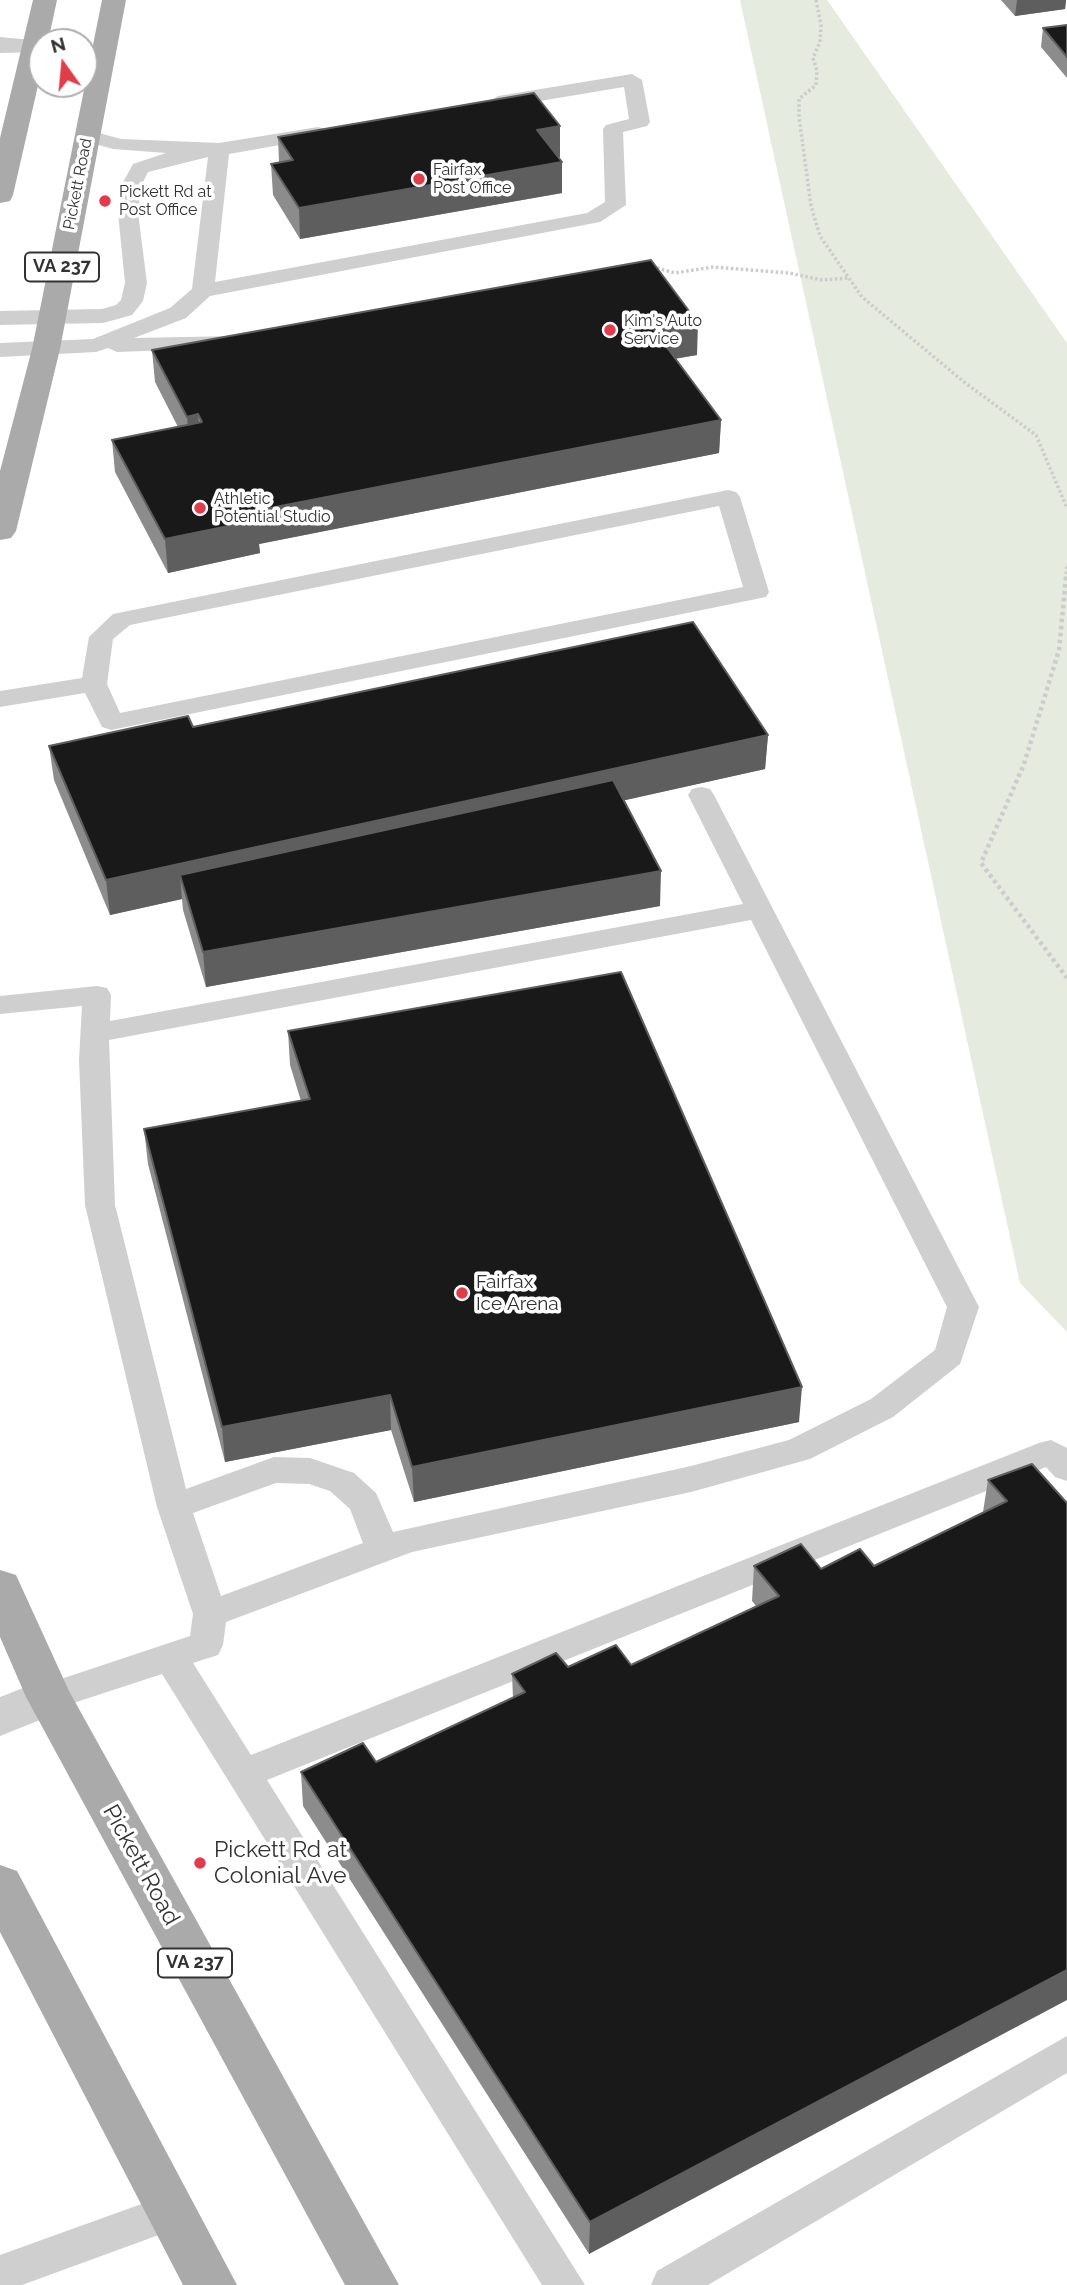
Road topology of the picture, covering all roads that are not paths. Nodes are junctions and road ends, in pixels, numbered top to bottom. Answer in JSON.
{"nodes":[{"id":1,"x":45,"y":0,"type":"edge"},
{"id":2,"x":114,"y":0,"type":"edge"},
{"id":3,"x":38,"y":28,"type":"edge"},
{"id":4,"x":0,"y":45,"type":"edge"},
{"id":5,"x":28,"y":46,"type":"edge"},
{"id":6,"x":28,"y":72,"type":"edge"},
{"id":7,"x":474,"y":106,"type":"edge"},
{"id":8,"x":341,"y":129,"type":"edge"},
{"id":9,"x":88,"y":136,"type":"junction"},
{"id":10,"x":219,"y":149,"type":"junction"},
{"id":11,"x":0,"y":195,"type":"edge"},
{"id":12,"x":202,"y":291,"type":"junction"},
{"id":13,"x":53,"y":317,"type":"junction"},
{"id":14,"x":0,"y":318,"type":"edge"},
{"id":15,"x":253,"y":336,"type":"edge"},
{"id":16,"x":96,"y":345,"type":"junction"},
{"id":17,"x":46,"y":349,"type":"junction"},
{"id":18,"x":0,"y":350,"type":"edge"},
{"id":19,"x":0,"y":531,"type":"edge"},
{"id":20,"x":94,"y":684,"type":"junction"},
{"id":21,"x":0,"y":699,"type":"edge"},
{"id":22,"x":701,"y":795,"type":"edge"},
{"id":23,"x":760,"y":910,"type":"junction"},
{"id":24,"x":0,"y":1006,"type":"edge"},
{"id":25,"x":95,"y":1033,"type":"junction"},
{"id":26,"x":1067,"y":1468,"type":"edge"},
{"id":27,"x":174,"y":1507,"type":"junction"},
{"id":28,"x":383,"y":1550,"type":"junction"},
{"id":29,"x":0,"y":1587,"type":"edge"},
{"id":30,"x":210,"y":1614,"type":"junction"},
{"id":31,"x":171,"y":1658,"type":"junction"},
{"id":32,"x":50,"y":1697,"type":"junction"},
{"id":33,"x":0,"y":1717,"type":"edge"},
{"id":34,"x":244,"y":1773,"type":"junction"},
{"id":35,"x":0,"y":1885,"type":"edge"},
{"id":36,"x":1067,"y":2053,"type":"edge"},
{"id":37,"x":173,"y":2212,"type":"junction"},
{"id":38,"x":0,"y":2274,"type":"edge"},
{"id":39,"x":211,"y":2285,"type":"edge"},
{"id":40,"x":373,"y":2285,"type":"edge"},
{"id":41,"x":565,"y":2285,"type":"edge"},
{"id":42,"x":671,"y":2285,"type":"edge"}],
"edges":[{"from":1,"to":3,"type":"main road"},
{"from":2,"to":9,"type":"main road","name":"Pickett Road","number":"VA 237"},
{"from":4,"to":5,"type":"street"},
{"from":6,"to":11,"type":"main road"},
{"from":7,"to":12,"type":"lane"},
{"from":8,"to":10,"type":"lane"},
{"from":9,"to":10,"type":"lane"},
{"from":9,"to":13,"type":"main road","name":"Pickett Road","number":"VA 237"},
{"from":10,"to":12,"type":"lane"},
{"from":10,"to":13,"type":"lane"},
{"from":12,"to":16,"type":"lane"},
{"from":13,"to":14,"type":"lane"},
{"from":13,"to":17,"type":"main road","name":"Pickett Road","number":"VA 237"},
{"from":15,"to":16,"type":"lane"},
{"from":16,"to":17,"type":"lane"},
{"from":17,"to":18,"type":"lane"},
{"from":17,"to":19,"type":"main road","name":"Pickett Road","number":"VA 237"},
{"from":20,"to":20,"type":"lane"},
{"from":20,"to":21,"type":"lane"},
{"from":22,"to":23,"type":"lane"},
{"from":23,"to":25,"type":"lane"},
{"from":23,"to":28,"type":"lane"},
{"from":24,"to":25,"type":"lane"},
{"from":25,"to":27,"type":"lane"},
{"from":26,"to":34,"type":"lane"},
{"from":27,"to":28,"type":"lane"},
{"from":27,"to":30,"type":"lane"},
{"from":28,"to":30,"type":"lane"},
{"from":29,"to":32,"type":"main road","name":"Pickett Road","number":"VA 237"},
{"from":30,"to":31,"type":"lane"},
{"from":31,"to":32,"type":"lane"},
{"from":31,"to":34,"type":"lane"},
{"from":32,"to":33,"type":"street"},
{"from":32,"to":40,"type":"main road","name":"Pickett Road","number":"VA 237"},
{"from":34,"to":41,"type":"lane"},
{"from":35,"to":37,"type":"main road"},
{"from":36,"to":42,"type":"lane"},
{"from":37,"to":38,"type":"lane"},
{"from":37,"to":39,"type":"main road"}]}
